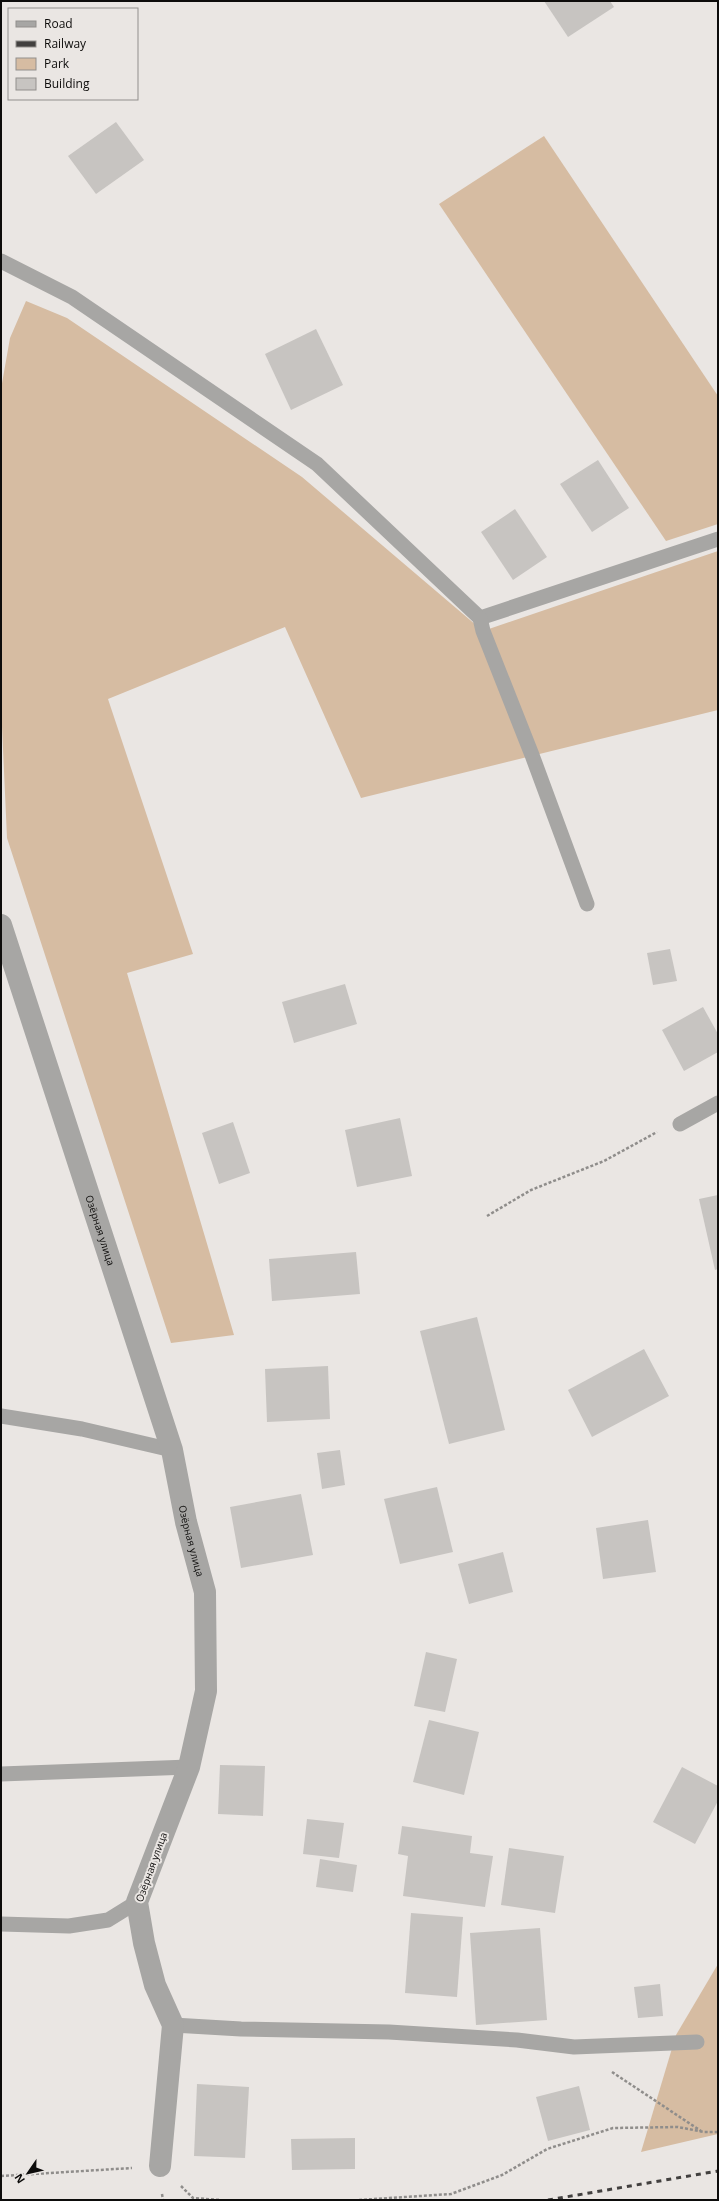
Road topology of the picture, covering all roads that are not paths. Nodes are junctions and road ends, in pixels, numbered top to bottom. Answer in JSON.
{"nodes":[{"id":1,"x":1,"y":261,"type":"edge"},
{"id":2,"x":718,"y":539,"type":"edge"},
{"id":3,"x":480,"y":618,"type":"junction"},
{"id":4,"x":587,"y":904,"type":"dead end"},
{"id":5,"x":1,"y":926,"type":"edge"},
{"id":6,"x":718,"y":1103,"type":"edge"},
{"id":7,"x":680,"y":1124,"type":"road end"},
{"id":8,"x":1,"y":1416,"type":"edge"},
{"id":9,"x":172,"y":1450,"type":"junction"},
{"id":10,"x":189,"y":1767,"type":"junction"},
{"id":11,"x":1,"y":1774,"type":"edge"},
{"id":12,"x":137,"y":1902,"type":"junction"},
{"id":13,"x":1,"y":1924,"type":"edge"},
{"id":14,"x":174,"y":2025,"type":"junction"},
{"id":15,"x":697,"y":2042,"type":"dead end"},
{"id":16,"x":160,"y":2166,"type":"road end"}],
"edges":[{"from":1,"to":3,"type":"lane"},
{"from":2,"to":3,"type":"lane"},
{"from":3,"to":4,"type":"lane"},
{"from":5,"to":9,"type":"street","name":"Озёрная улица"},
{"from":6,"to":7,"type":"lane"},
{"from":8,"to":9,"type":"lane"},
{"from":9,"to":10,"type":"street","name":"Озёрная улица"},
{"from":10,"to":11,"type":"lane"},
{"from":10,"to":12,"type":"street","name":"Озёрная улица"},
{"from":12,"to":13,"type":"lane"},
{"from":12,"to":14,"type":"street","name":"Озёрная улица"},
{"from":14,"to":15,"type":"lane"},
{"from":14,"to":16,"type":"street"}]}
